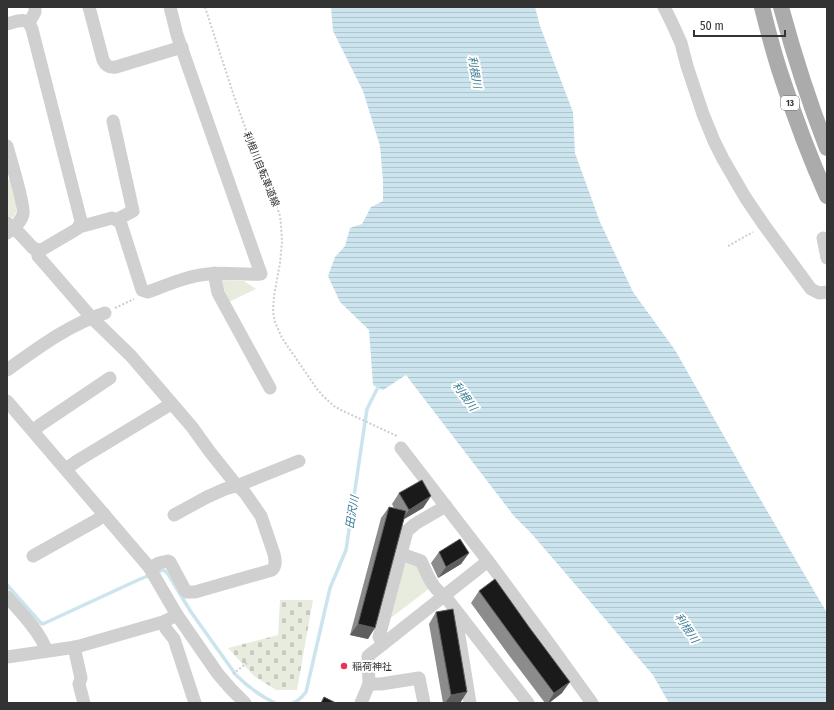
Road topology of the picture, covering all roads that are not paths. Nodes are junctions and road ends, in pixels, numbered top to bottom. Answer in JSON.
{"nodes":[{"id":1,"x":35,"y":7,"type":"edge"},
{"id":2,"x":89,"y":7,"type":"edge"},
{"id":3,"x":170,"y":7,"type":"edge"},
{"id":4,"x":664,"y":7,"type":"edge"},
{"id":5,"x":762,"y":7,"type":"edge"},
{"id":6,"x":781,"y":7,"type":"edge"},
{"id":7,"x":29,"y":23,"type":"junction"},
{"id":8,"x":7,"y":24,"type":"edge"},
{"id":9,"x":182,"y":47,"type":"junction"},
{"id":10,"x":113,"y":121,"type":"dead end"},
{"id":11,"x":7,"y":146,"type":"edge"},
{"id":12,"x":827,"y":148,"type":"edge"},
{"id":13,"x":827,"y":196,"type":"edge"},
{"id":14,"x":116,"y":220,"type":"junction"},
{"id":15,"x":79,"y":227,"type":"junction"},
{"id":16,"x":9,"y":228,"type":"edge"},
{"id":17,"x":823,"y":238,"type":"dead end"},
{"id":18,"x":37,"y":250,"type":"junction"},
{"id":19,"x":827,"y":258,"type":"edge"},
{"id":20,"x":214,"y":273,"type":"junction"},
{"id":21,"x":827,"y":292,"type":"edge"},
{"id":22,"x":105,"y":313,"type":"road end"},
{"id":23,"x":91,"y":317,"type":"junction"},
{"id":24,"x":7,"y":370,"type":"edge"},
{"id":25,"x":110,"y":378,"type":"dead end"},
{"id":26,"x":270,"y":388,"type":"dead end"},
{"id":27,"x":7,"y":401,"type":"edge"},
{"id":28,"x":171,"y":404,"type":"junction"},
{"id":29,"x":33,"y":431,"type":"junction"},
{"id":30,"x":401,"y":448,"type":"dead end"},
{"id":31,"x":299,"y":461,"type":"dead end"},
{"id":32,"x":66,"y":469,"type":"junction"},
{"id":33,"x":239,"y":485,"type":"junction"},
{"id":34,"x":446,"y":506,"type":"junction"},
{"id":35,"x":104,"y":514,"type":"junction"},
{"id":36,"x":174,"y":515,"type":"dead end"},
{"id":37,"x":401,"y":554,"type":"junction"},
{"id":38,"x":33,"y":556,"type":"dead end"},
{"id":39,"x":488,"y":561,"type":"junction"},
{"id":40,"x":150,"y":568,"type":"junction"},
{"id":41,"x":444,"y":595,"type":"junction"},
{"id":42,"x":7,"y":597,"type":"edge"},
{"id":43,"x":455,"y":610,"type":"junction"},
{"id":44,"x":176,"y":615,"type":"junction"},
{"id":45,"x":163,"y":622,"type":"junction"},
{"id":46,"x":383,"y":644,"type":"junction"},
{"id":47,"x":74,"y":647,"type":"junction"},
{"id":48,"x":46,"y":651,"type":"junction"},
{"id":49,"x":7,"y":657,"type":"edge"},
{"id":50,"x":369,"y":684,"type":"junction"},
{"id":51,"x":84,"y":703,"type":"edge"},
{"id":52,"x":195,"y":703,"type":"edge"},
{"id":53,"x":245,"y":703,"type":"edge"},
{"id":54,"x":361,"y":703,"type":"edge"},
{"id":55,"x":424,"y":703,"type":"edge"},
{"id":56,"x":470,"y":703,"type":"edge"},
{"id":57,"x":528,"y":703,"type":"edge"},
{"id":58,"x":592,"y":703,"type":"edge"}],
"edges":[{"from":1,"to":7,"type":"street"},
{"from":2,"to":9,"type":"street"},
{"from":3,"to":9,"type":"street"},
{"from":4,"to":21,"type":"street"},
{"from":5,"to":13,"type":"main road","number":"13"},
{"from":6,"to":12,"type":"main road","number":"13"},
{"from":7,"to":8,"type":"street"},
{"from":7,"to":15,"type":"street"},
{"from":9,"to":20,"type":"street"},
{"from":10,"to":14,"type":"street"},
{"from":11,"to":16,"type":"street"},
{"from":14,"to":15,"type":"street"},
{"from":14,"to":20,"type":"street"},
{"from":15,"to":18,"type":"street"},
{"from":16,"to":18,"type":"street"},
{"from":17,"to":19,"type":"street"},
{"from":18,"to":23,"type":"street"},
{"from":20,"to":26,"type":"street"},
{"from":22,"to":23,"type":"street"},
{"from":23,"to":24,"type":"street"},
{"from":23,"to":28,"type":"street"},
{"from":25,"to":29,"type":"street"},
{"from":27,"to":29,"type":"street"},
{"from":28,"to":32,"type":"street"},
{"from":28,"to":33,"type":"street"},
{"from":29,"to":32,"type":"street"},
{"from":30,"to":34,"type":"street"},
{"from":31,"to":33,"type":"street"},
{"from":32,"to":35,"type":"street"},
{"from":33,"to":36,"type":"street"},
{"from":33,"to":40,"type":"street"},
{"from":34,"to":37,"type":"street"},
{"from":34,"to":39,"type":"street"},
{"from":35,"to":38,"type":"street"},
{"from":35,"to":40,"type":"street"},
{"from":37,"to":41,"type":"street"},
{"from":37,"to":46,"type":"street"},
{"from":39,"to":41,"type":"street"},
{"from":39,"to":58,"type":"street"},
{"from":40,"to":44,"type":"street"},
{"from":41,"to":43,"type":"street"},
{"from":41,"to":46,"type":"street"},
{"from":42,"to":48,"type":"street"},
{"from":43,"to":56,"type":"street"},
{"from":43,"to":57,"type":"street"},
{"from":44,"to":45,"type":"street"},
{"from":44,"to":53,"type":"street"},
{"from":45,"to":47,"type":"street"},
{"from":45,"to":52,"type":"street"},
{"from":46,"to":50,"type":"street"},
{"from":47,"to":48,"type":"street"},
{"from":47,"to":51,"type":"street"},
{"from":48,"to":49,"type":"street"},
{"from":50,"to":54,"type":"street"},
{"from":50,"to":55,"type":"street"}]}
